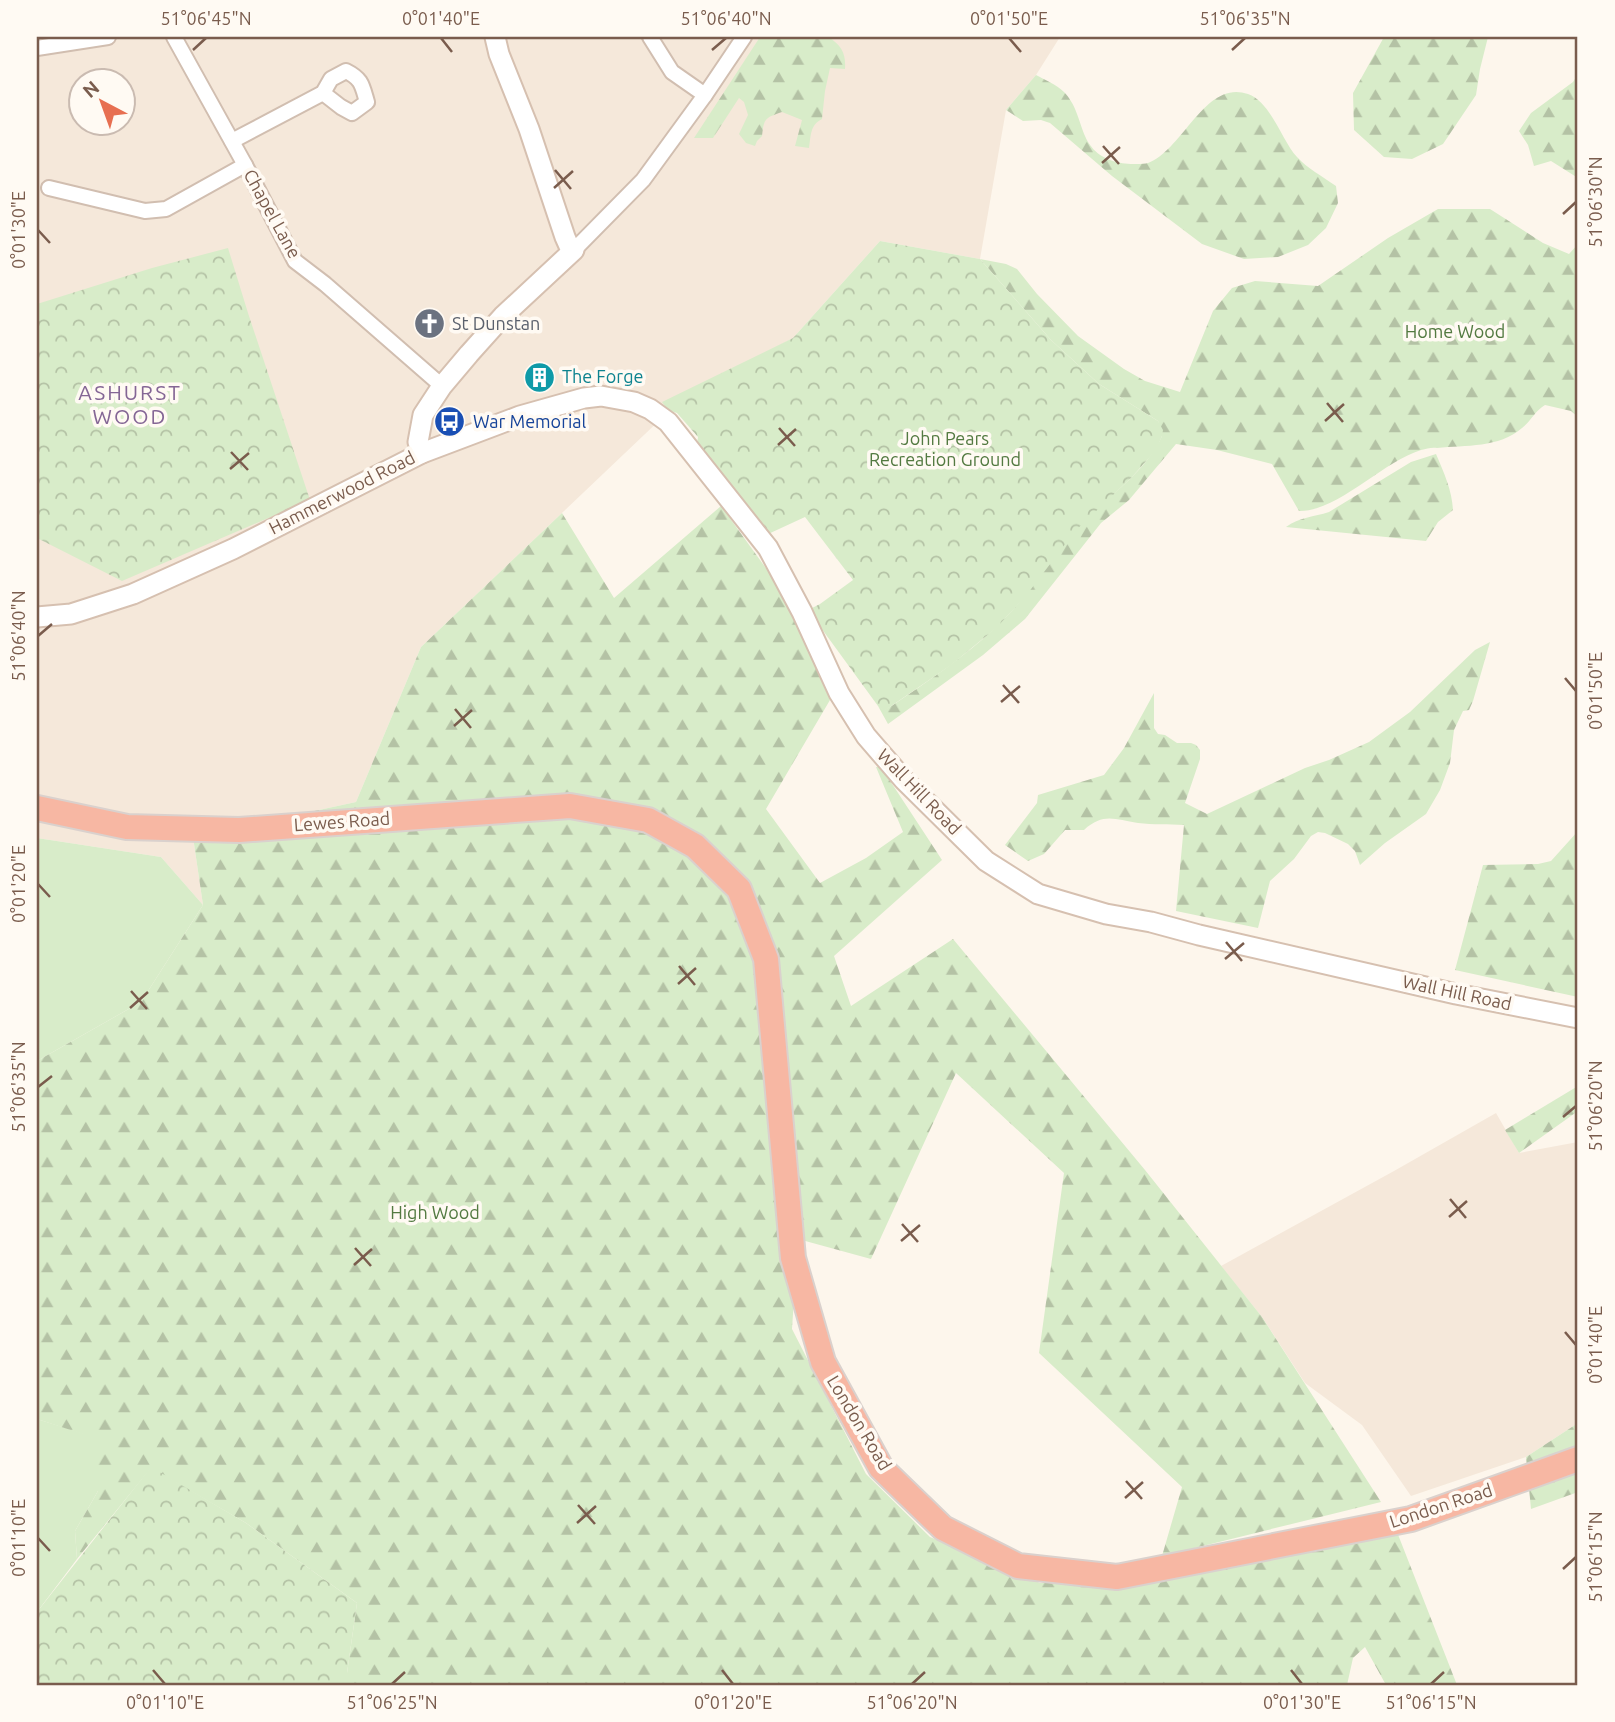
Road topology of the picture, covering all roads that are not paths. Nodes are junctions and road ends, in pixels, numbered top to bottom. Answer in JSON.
{"nodes":[{"id":1,"x":108,"y":37,"type":"edge"},
{"id":2,"x":174,"y":37,"type":"edge"},
{"id":3,"x":495,"y":37,"type":"edge"},
{"id":4,"x":650,"y":37,"type":"edge"},
{"id":5,"x":744,"y":37,"type":"edge"},
{"id":6,"x":37,"y":48,"type":"edge"},
{"id":7,"x":323,"y":93,"type":"dead end"},
{"id":8,"x":705,"y":95,"type":"junction"},
{"id":9,"x":232,"y":141,"type":"junction"},
{"id":10,"x":245,"y":165,"type":"junction"},
{"id":11,"x":49,"y":188,"type":"dead end"},
{"id":12,"x":574,"y":250,"type":"junction"},
{"id":13,"x":442,"y":386,"type":"junction"},
{"id":14,"x":422,"y":453,"type":"junction"},
{"id":15,"x":37,"y":617,"type":"edge"},
{"id":16,"x":37,"y":808,"type":"edge"},
{"id":17,"x":648,"y":820,"type":"joint"},
{"id":18,"x":1578,"y":1018,"type":"edge"},
{"id":19,"x":1578,"y":1459,"type":"edge"}],
"edges":[{"from":1,"to":6,"type":"street"},
{"from":2,"to":9,"type":"street","name":"Chapel Lane"},
{"from":3,"to":12,"type":"street"},
{"from":4,"to":8,"type":"street"},
{"from":5,"to":8,"type":"street","name":"Hammerwood Road"},
{"from":7,"to":9,"type":"street"},
{"from":8,"to":12,"type":"street","name":"Hammerwood Road"},
{"from":9,"to":10,"type":"street","name":"Chapel Lane"},
{"from":10,"to":11,"type":"street"},
{"from":10,"to":13,"type":"street","name":"Chapel Lane"},
{"from":12,"to":13,"type":"street","name":"Hammerwood Road"},
{"from":13,"to":14,"type":"street","name":"Hammerwood Road"},
{"from":14,"to":15,"type":"street","name":"Hammerwood Road"},
{"from":14,"to":18,"type":"street","name":"Wall Hill Road"},
{"from":16,"to":17,"type":"highway","name":"Lewes Road"},
{"from":17,"to":19,"type":"highway","name":"London Road"}]}
